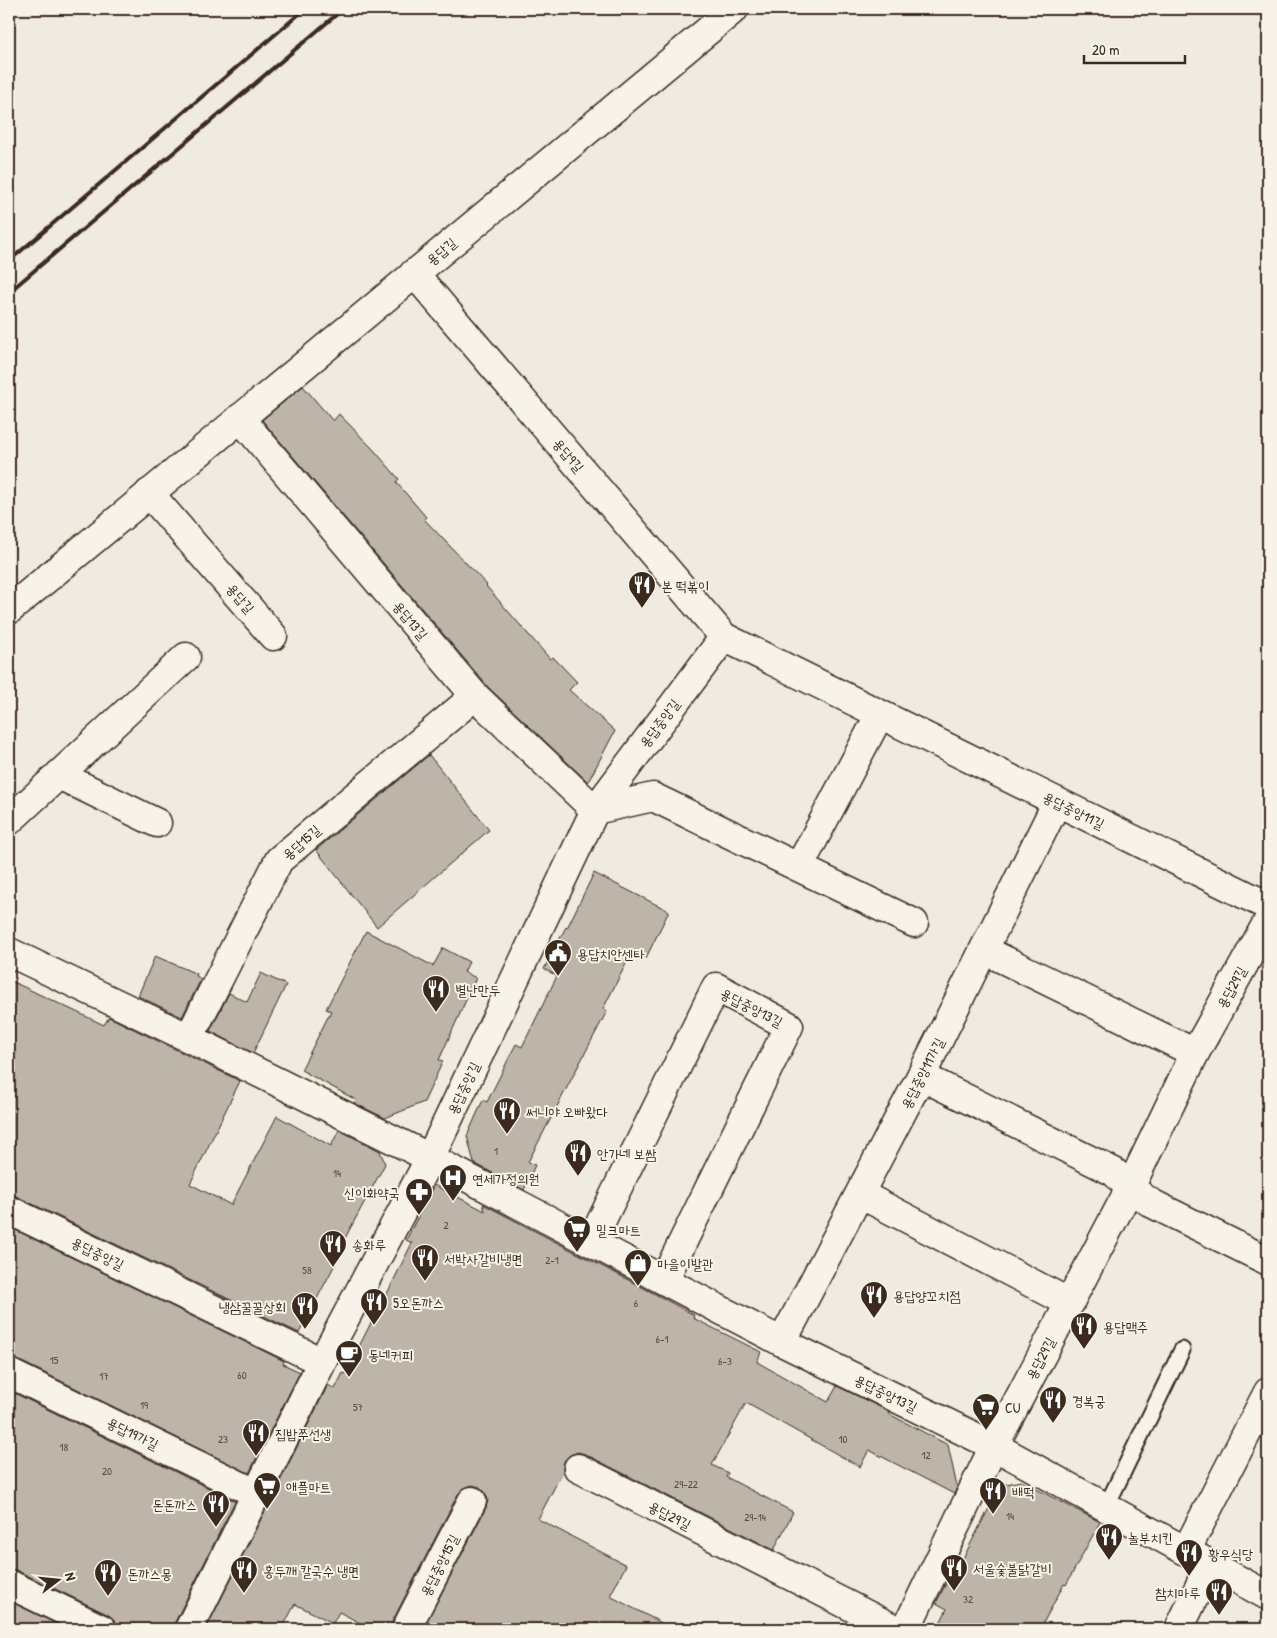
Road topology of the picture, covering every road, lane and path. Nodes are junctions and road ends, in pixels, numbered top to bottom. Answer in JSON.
{"nodes":[{"id":1,"x":734,"y":9,"type":"edge"},
{"id":2,"x":414,"y":273,"type":"junction"},
{"id":3,"x":240,"y":418,"type":"junction"},
{"id":4,"x":149,"y":493,"type":"junction"},
{"id":5,"x":9,"y":610,"type":"edge"},
{"id":6,"x":273,"y":636,"type":"dead end"},
{"id":7,"x":724,"y":637,"type":"junction"},
{"id":8,"x":186,"y":657,"type":"dead end"},
{"id":9,"x":474,"y":696,"type":"junction"},
{"id":10,"x":880,"y":714,"type":"junction"},
{"id":11,"x":59,"y":775,"type":"junction"},
{"id":12,"x":1057,"y":802,"type":"junction"},
{"id":13,"x":595,"y":810,"type":"junction"},
{"id":14,"x":9,"y":821,"type":"edge"},
{"id":15,"x":156,"y":823,"type":"dead end"},
{"id":16,"x":799,"y":867,"type":"junction"},
{"id":17,"x":1268,"y":906,"type":"edge"},
{"id":18,"x":1268,"y":921,"type":"edge"},
{"id":19,"x":914,"y":923,"type":"dead end"},
{"id":20,"x":984,"y":950,"type":"junction"},
{"id":21,"x":9,"y":952,"type":"edge"},
{"id":22,"x":189,"y":1038,"type":"junction"},
{"id":23,"x":1195,"y":1053,"type":"junction"},
{"id":24,"x":921,"y":1076,"type":"junction"},
{"id":25,"x":430,"y":1158,"type":"junction"},
{"id":26,"x":1130,"y":1188,"type":"junction"},
{"id":27,"x":860,"y":1194,"type":"junction"},
{"id":28,"x":9,"y":1210,"type":"edge"},
{"id":29,"x":591,"y":1242,"type":"junction"},
{"id":30,"x":1268,"y":1261,"type":"edge"},
{"id":31,"x":664,"y":1280,"type":"junction"},
{"id":32,"x":1070,"y":1303,"type":"junction"},
{"id":33,"x":782,"y":1342,"type":"junction"},
{"id":34,"x":1182,"y":1350,"type":"dead end"},
{"id":35,"x":322,"y":1362,"type":"junction"},
{"id":36,"x":9,"y":1373,"type":"edge"},
{"id":37,"x":1268,"y":1392,"type":"edge"},
{"id":38,"x":994,"y":1446,"type":"junction"},
{"id":39,"x":578,"y":1468,"type":"dead end"},
{"id":40,"x":257,"y":1494,"type":"junction"},
{"id":41,"x":472,"y":1501,"type":"dead end"},
{"id":42,"x":1106,"y":1507,"type":"junction"},
{"id":43,"x":1186,"y":1551,"type":"junction"},
{"id":44,"x":1210,"y":1564,"type":"junction"},
{"id":45,"x":9,"y":1584,"type":"edge"},
{"id":46,"x":1268,"y":1596,"type":"edge"},
{"id":47,"x":102,"y":1629,"type":"edge"},
{"id":48,"x":189,"y":1629,"type":"edge"},
{"id":49,"x":406,"y":1629,"type":"edge"},
{"id":50,"x":895,"y":1629,"type":"edge"},
{"id":51,"x":906,"y":1629,"type":"edge"},
{"id":52,"x":1179,"y":1629,"type":"edge"}],
"edges":[{"from":1,"to":2,"type":"street","name":"용답길"},
{"from":2,"to":3,"type":"street","name":"용답길"},
{"from":2,"to":7,"type":"street","name":"용답9길"},
{"from":3,"to":4,"type":"street","name":"용답길"},
{"from":3,"to":9,"type":"street","name":"용답13길"},
{"from":4,"to":5,"type":"street","name":"용답길"},
{"from":4,"to":6,"type":"street","name":"용답길"},
{"from":7,"to":10,"type":"street","name":"용답중앙11길"},
{"from":7,"to":13,"type":"street","name":"용답중앙길"},
{"from":8,"to":11,"type":"street"},
{"from":9,"to":13,"type":"street","name":"용답13길"},
{"from":9,"to":22,"type":"street","name":"용답15길"},
{"from":10,"to":12,"type":"street","name":"용답중앙11길"},
{"from":10,"to":16,"type":"street"},
{"from":11,"to":14,"type":"street"},
{"from":11,"to":15,"type":"street"},
{"from":12,"to":17,"type":"street","name":"용답중앙11길"},
{"from":12,"to":20,"type":"street","name":"용답중앙11가길"},
{"from":13,"to":16,"type":"street"},
{"from":13,"to":25,"type":"street","name":"용답중앙길"},
{"from":16,"to":19,"type":"street"},
{"from":18,"to":23,"type":"street","name":"용답29길"},
{"from":20,"to":23,"type":"street"},
{"from":20,"to":24,"type":"street","name":"용답중앙11가길"},
{"from":21,"to":22,"type":"street"},
{"from":22,"to":25,"type":"street"},
{"from":23,"to":26,"type":"street","name":"용답29길"},
{"from":24,"to":26,"type":"street"},
{"from":24,"to":27,"type":"street","name":"용답중앙11가길"},
{"from":25,"to":29,"type":"street","name":"용답중앙13길"},
{"from":25,"to":35,"type":"street","name":"용답중앙길"},
{"from":26,"to":30,"type":"street"},
{"from":26,"to":32,"type":"street","name":"용답29길"},
{"from":27,"to":32,"type":"street"},
{"from":27,"to":33,"type":"street","name":"용답중앙11가길"},
{"from":28,"to":35,"type":"street","name":"용답중앙길"},
{"from":29,"to":31,"type":"street","name":"용답중앙13길"},
{"from":29,"to":31,"type":"street","name":"용답중앙13길"},
{"from":31,"to":33,"type":"street","name":"용답중앙13길"},
{"from":32,"to":38,"type":"street","name":"용답29길"},
{"from":33,"to":38,"type":"street","name":"용답중앙13길"},
{"from":34,"to":42,"type":"lane"},
{"from":35,"to":40,"type":"street","name":"용답중앙길"},
{"from":36,"to":40,"type":"street","name":"용답19가길"},
{"from":37,"to":43,"type":"street"},
{"from":38,"to":42,"type":"street","name":"용답중앙13길"},
{"from":38,"to":51,"type":"street","name":"용답29길"},
{"from":39,"to":50,"type":"street","name":"용답29길"},
{"from":40,"to":48,"type":"street","name":"용답중앙길"},
{"from":41,"to":49,"type":"street","name":"용답중앙15길"},
{"from":42,"to":43,"type":"street","name":"용답중앙13길"},
{"from":43,"to":44,"type":"street","name":"용답중앙13길"},
{"from":44,"to":46,"type":"street","name":"용답중앙13길"},
{"from":44,"to":52,"type":"street"},
{"from":45,"to":47,"type":"street"}]}
